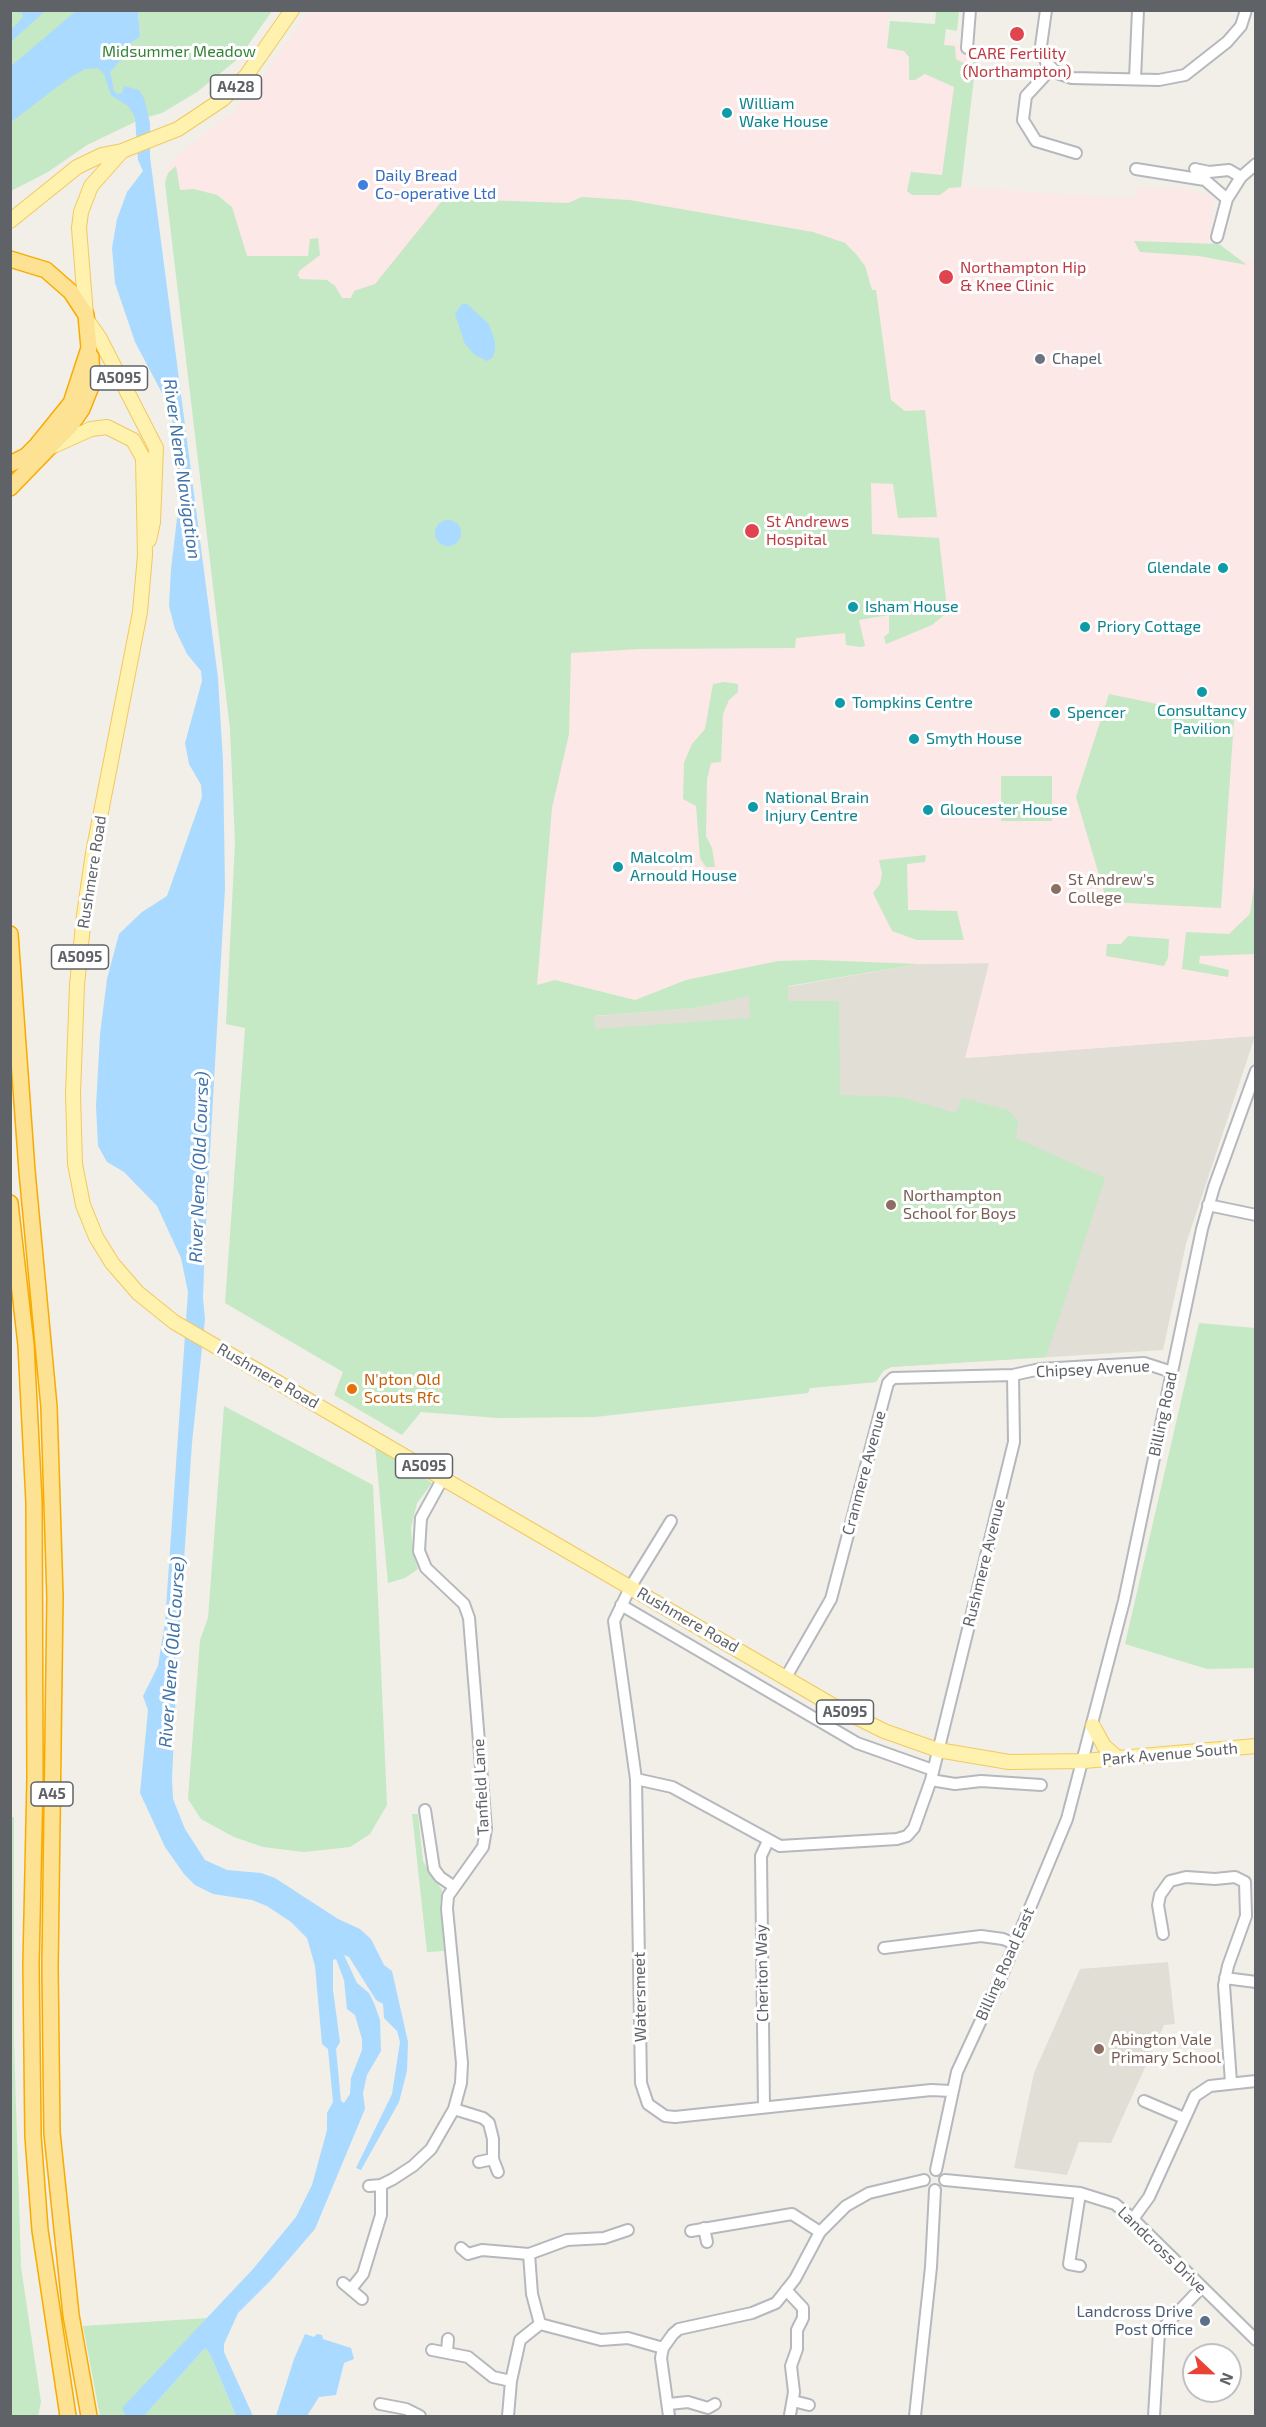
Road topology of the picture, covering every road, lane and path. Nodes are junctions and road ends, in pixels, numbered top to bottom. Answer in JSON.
{"nodes":[{"id":1,"x":292,"y":10,"type":"edge"},
{"id":2,"x":970,"y":10,"type":"edge"},
{"id":3,"x":1046,"y":10,"type":"edge"},
{"id":4,"x":1138,"y":10,"type":"edge"},
{"id":5,"x":1249,"y":14,"type":"edge"},
{"id":6,"x":967,"y":48,"type":"dead end"},
{"id":7,"x":1051,"y":69,"type":"junction"},
{"id":8,"x":1135,"y":79,"type":"junction"},
{"id":9,"x":126,"y":149,"type":"junction"},
{"id":10,"x":1076,"y":153,"type":"dead end"},
{"id":11,"x":1256,"y":164,"type":"edge"},
{"id":12,"x":1136,"y":169,"type":"dead end"},
{"id":13,"x":1195,"y":169,"type":"dead end"},
{"id":14,"x":1241,"y":177,"type":"junction"},
{"id":15,"x":1227,"y":199,"type":"junction"},
{"id":16,"x":10,"y":221,"type":"edge"},
{"id":17,"x":1217,"y":237,"type":"dead end"},
{"id":18,"x":10,"y":259,"type":"edge"},
{"id":19,"x":87,"y":317,"type":"junction"},
{"id":20,"x":89,"y":348,"type":"junction"},
{"id":21,"x":50,"y":447,"type":"junction"},
{"id":22,"x":26,"y":456,"type":"junction"},
{"id":23,"x":10,"y":464,"type":"edge"},
{"id":24,"x":10,"y":488,"type":"edge"},
{"id":25,"x":145,"y":555,"type":"junction"},
{"id":26,"x":10,"y":934,"type":"edge"},
{"id":27,"x":10,"y":1046,"type":"edge"},
{"id":28,"x":1256,"y":1071,"type":"edge"},
{"id":29,"x":27,"y":1171,"type":"junction"},
{"id":30,"x":10,"y":1203,"type":"edge"},
{"id":31,"x":1208,"y":1205,"type":"junction"},
{"id":32,"x":1256,"y":1215,"type":"edge"},
{"id":33,"x":1172,"y":1372,"type":"junction"},
{"id":34,"x":1013,"y":1375,"type":"junction"},
{"id":35,"x":444,"y":1478,"type":"junction"},
{"id":36,"x":671,"y":1521,"type":"dead end"},
{"id":37,"x":631,"y":1586,"type":"junction"},
{"id":38,"x":621,"y":1605,"type":"junction"},
{"id":39,"x":786,"y":1677,"type":"junction"},
{"id":40,"x":1093,"y":1726,"type":"junction"},
{"id":41,"x":1256,"y":1746,"type":"edge"},
{"id":42,"x":938,"y":1750,"type":"junction"},
{"id":43,"x":1119,"y":1759,"type":"junction"},
{"id":44,"x":1084,"y":1761,"type":"junction"},
{"id":45,"x":932,"y":1775,"type":"junction"},
{"id":46,"x":636,"y":1779,"type":"junction"},
{"id":47,"x":1041,"y":1785,"type":"dead end"},
{"id":48,"x":425,"y":1810,"type":"dead end"},
{"id":49,"x":768,"y":1841,"type":"junction"},
{"id":50,"x":453,"y":1886,"type":"junction"},
{"id":51,"x":1163,"y":1934,"type":"dead end"},
{"id":52,"x":1015,"y":1944,"type":"junction"},
{"id":53,"x":884,"y":1948,"type":"dead end"},
{"id":54,"x":1225,"y":1978,"type":"junction"},
{"id":55,"x":1256,"y":1982,"type":"edge"},
{"id":56,"x":1256,"y":2081,"type":"edge"},
{"id":57,"x":1231,"y":2082,"type":"junction"},
{"id":58,"x":951,"y":2091,"type":"junction"},
{"id":59,"x":1144,"y":2101,"type":"dead end"},
{"id":60,"x":764,"y":2107,"type":"junction"},
{"id":61,"x":454,"y":2109,"type":"junction"},
{"id":62,"x":1184,"y":2118,"type":"junction"},
{"id":63,"x":493,"y":2159,"type":"junction"},
{"id":64,"x":478,"y":2162,"type":"dead end"},
{"id":65,"x":936,"y":2170,"type":"junction"},
{"id":66,"x":498,"y":2172,"type":"dead end"},
{"id":67,"x":924,"y":2180,"type":"junction"},
{"id":68,"x":945,"y":2180,"type":"junction"},
{"id":69,"x":381,"y":2185,"type":"junction"},
{"id":70,"x":369,"y":2186,"type":"dead end"},
{"id":71,"x":935,"y":2190,"type":"junction"},
{"id":72,"x":1080,"y":2193,"type":"junction"},
{"id":73,"x":1133,"y":2219,"type":"junction"},
{"id":74,"x":704,"y":2228,"type":"junction"},
{"id":75,"x":628,"y":2230,"type":"dead end"},
{"id":76,"x":692,"y":2231,"type":"dead end"},
{"id":77,"x":820,"y":2232,"type":"junction"},
{"id":78,"x":707,"y":2242,"type":"dead end"},
{"id":79,"x":461,"y":2248,"type":"dead end"},
{"id":80,"x":529,"y":2254,"type":"junction"},
{"id":81,"x":1070,"y":2264,"type":"dead end"},
{"id":82,"x":1202,"y":2287,"type":"junction"},
{"id":83,"x":786,"y":2290,"type":"junction"},
{"id":84,"x":362,"y":2299,"type":"dead end"},
{"id":85,"x":540,"y":2324,"type":"junction"},
{"id":86,"x":448,"y":2339,"type":"dead end"},
{"id":87,"x":1256,"y":2340,"type":"edge"},
{"id":88,"x":663,"y":2348,"type":"junction"},
{"id":89,"x":432,"y":2350,"type":"dead end"},
{"id":90,"x":447,"y":2352,"type":"junction"},
{"id":91,"x":511,"y":2381,"type":"junction"},
{"id":92,"x":793,"y":2402,"type":"junction"},
{"id":93,"x":380,"y":2404,"type":"dead end"},
{"id":94,"x":669,"y":2404,"type":"junction"},
{"id":95,"x":715,"y":2404,"type":"dead end"},
{"id":96,"x":809,"y":2405,"type":"dead end"},
{"id":97,"x":391,"y":2412,"type":"edge"},
{"id":98,"x":790,"y":2415,"type":"dead end"},
{"id":99,"x":68,"y":2416,"type":"edge"},
{"id":100,"x":89,"y":2416,"type":"edge"},
{"id":101,"x":420,"y":2416,"type":"edge"},
{"id":102,"x":508,"y":2416,"type":"edge"},
{"id":103,"x":669,"y":2416,"type":"edge"},
{"id":104,"x":915,"y":2416,"type":"edge"},
{"id":105,"x":1154,"y":2416,"type":"edge"}],
"edges":[{"from":1,"to":9,"type":"main road","number":"A428"},
{"from":2,"to":6,"type":"street"},
{"from":3,"to":7,"type":"street"},
{"from":4,"to":8,"type":"street"},
{"from":5,"to":8,"type":"street"},
{"from":7,"to":8,"type":"street"},
{"from":7,"to":10,"type":"street"},
{"from":9,"to":16,"type":"main road","number":"A428"},
{"from":9,"to":19,"type":"main road","number":"A428"},
{"from":11,"to":14,"type":"street"},
{"from":12,"to":15,"type":"street"},
{"from":13,"to":14,"type":"street"},
{"from":14,"to":15,"type":"street"},
{"from":15,"to":17,"type":"street"},
{"from":18,"to":19,"type":"highway"},
{"from":19,"to":20,"type":"highway"},
{"from":19,"to":25,"type":"main road","name":"Rushmere Road","number":"A5095"},
{"from":20,"to":21,"type":"highway"},
{"from":20,"to":22,"type":"highway"},
{"from":21,"to":22,"type":"main road","name":"Rushmere Road","number":"A5095"},
{"from":21,"to":24,"type":"highway"},
{"from":21,"to":25,"type":"main road","name":"Rushmere Road","number":"A5095"},
{"from":22,"to":23,"type":"highway"},
{"from":25,"to":35,"type":"main road","name":"Rushmere Road","number":"A5095"},
{"from":26,"to":29,"type":"highway"},
{"from":27,"to":29,"type":"highway","number":"A45"},
{"from":28,"to":31,"type":"street","name":"Billing Road"},
{"from":29,"to":100,"type":"highway","number":"A45"},
{"from":30,"to":99,"type":"highway","number":"A45"},
{"from":31,"to":32,"type":"street"},
{"from":31,"to":33,"type":"street","name":"Billing Road"},
{"from":33,"to":34,"type":"street","name":"Chipsey Avenue"},
{"from":33,"to":40,"type":"street","name":"Billing Road"},
{"from":34,"to":39,"type":"street","name":"Cranmere Avenue"},
{"from":34,"to":42,"type":"street","name":"Rushmere Avenue"},
{"from":35,"to":37,"type":"main road","name":"Rushmere Road","number":"A5095"},
{"from":35,"to":50,"type":"street","name":"Tanfield Lane"},
{"from":36,"to":37,"type":"street","name":"Watersmeet"},
{"from":37,"to":38,"type":"street","name":"Watersmeet"},
{"from":37,"to":39,"type":"main road","name":"Rushmere Road","number":"A5095"},
{"from":38,"to":45,"type":"street","name":"Rushmere Road"},
{"from":38,"to":46,"type":"street","name":"Watersmeet"},
{"from":39,"to":42,"type":"main road","name":"Rushmere Road","number":"A5095"},
{"from":40,"to":43,"type":"main road"},
{"from":40,"to":44,"type":"street","name":"Billing Road"},
{"from":41,"to":43,"type":"main road","name":"Park Avenue South","number":"A5095"},
{"from":42,"to":44,"type":"main road","name":"Rushmere Road","number":"A5095"},
{"from":42,"to":45,"type":"street","name":"Rushmere Avenue"},
{"from":43,"to":44,"type":"main road","name":"Park Avenue South","number":"A5095"},
{"from":44,"to":52,"type":"street","name":"Billing Road East"},
{"from":45,"to":47,"type":"street","name":"Rushmere Road"},
{"from":45,"to":49,"type":"street","name":"Rushmere Avenue"},
{"from":46,"to":49,"type":"street"},
{"from":46,"to":60,"type":"street","name":"Watersmeet"},
{"from":48,"to":50,"type":"street"},
{"from":49,"to":60,"type":"street","name":"Cheriton Way"},
{"from":50,"to":61,"type":"street","name":"Tanfield Lane"},
{"from":51,"to":54,"type":"street"},
{"from":52,"to":53,"type":"street"},
{"from":52,"to":58,"type":"street","name":"Billing Road East"},
{"from":54,"to":55,"type":"street"},
{"from":54,"to":57,"type":"street"},
{"from":56,"to":57,"type":"street"},
{"from":57,"to":62,"type":"street"},
{"from":58,"to":60,"type":"street","name":"Watersmeet"},
{"from":58,"to":65,"type":"street","name":"Billing Road East"},
{"from":59,"to":62,"type":"street"},
{"from":61,"to":63,"type":"street"},
{"from":61,"to":69,"type":"street","name":"Tanfield Lane"},
{"from":62,"to":73,"type":"street"},
{"from":63,"to":64,"type":"street"},
{"from":63,"to":66,"type":"street"},
{"from":65,"to":67,"type":"street"},
{"from":65,"to":68,"type":"street"},
{"from":67,"to":71,"type":"street"},
{"from":67,"to":77,"type":"street"},
{"from":68,"to":71,"type":"street"},
{"from":68,"to":72,"type":"street","name":"Landcross Drive"},
{"from":69,"to":70,"type":"street","name":"Tanfield Lane"},
{"from":69,"to":84,"type":"street"},
{"from":71,"to":104,"type":"street"},
{"from":72,"to":73,"type":"street","name":"Landcross Drive"},
{"from":72,"to":81,"type":"street"},
{"from":73,"to":82,"type":"street","name":"Landcross Drive"},
{"from":74,"to":76,"type":"street"},
{"from":74,"to":77,"type":"street"},
{"from":74,"to":78,"type":"street"},
{"from":75,"to":80,"type":"street"},
{"from":77,"to":83,"type":"street"},
{"from":79,"to":80,"type":"street"},
{"from":80,"to":85,"type":"street"},
{"from":82,"to":87,"type":"street","name":"Landcross Drive"},
{"from":82,"to":105,"type":"street"},
{"from":83,"to":88,"type":"street"},
{"from":83,"to":92,"type":"street"},
{"from":85,"to":88,"type":"street"},
{"from":85,"to":91,"type":"street"},
{"from":86,"to":90,"type":"street"},
{"from":88,"to":94,"type":"street"},
{"from":89,"to":90,"type":"street"},
{"from":90,"to":91,"type":"street"},
{"from":91,"to":102,"type":"street"},
{"from":92,"to":96,"type":"street"},
{"from":92,"to":98,"type":"street"},
{"from":93,"to":97,"type":"street"},
{"from":94,"to":95,"type":"street"},
{"from":94,"to":103,"type":"street"},
{"from":97,"to":101,"type":"street"}]}
